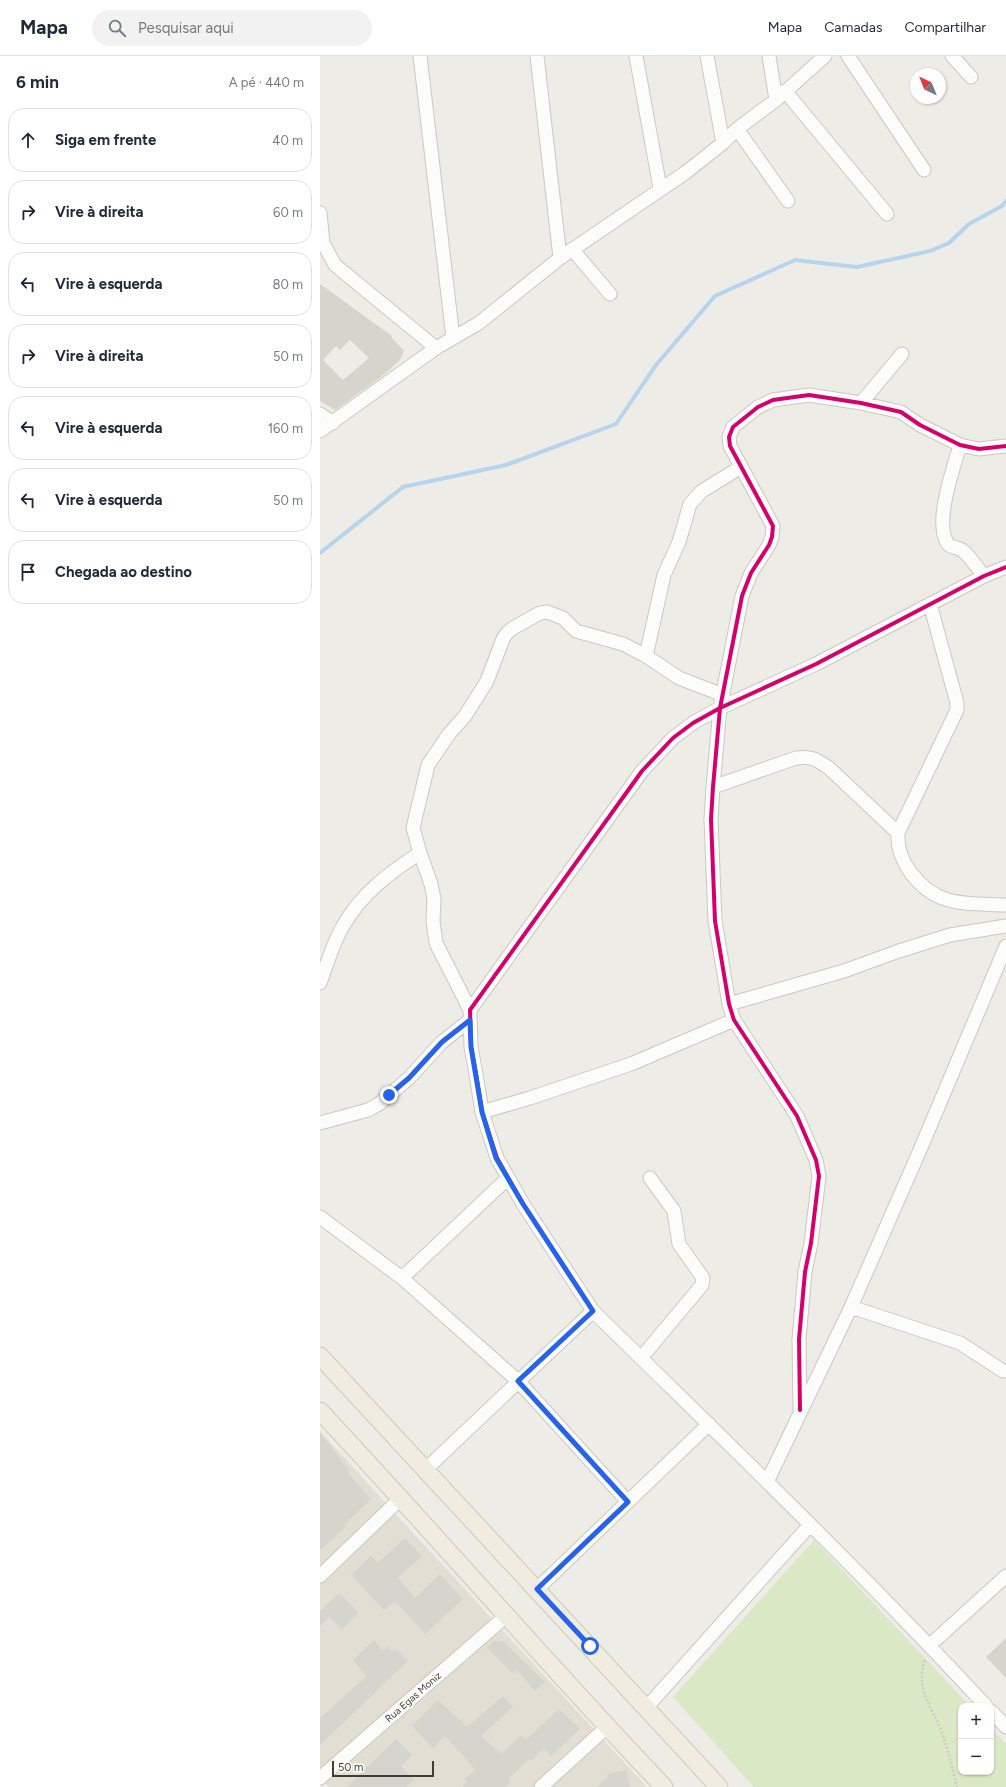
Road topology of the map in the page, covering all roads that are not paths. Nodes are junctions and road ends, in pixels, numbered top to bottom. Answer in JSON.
{"nodes":[{"id":1,"x":420,"y":56,"type":"edge"},
{"id":2,"x":537,"y":56,"type":"edge"},
{"id":3,"x":636,"y":56,"type":"edge"},
{"id":4,"x":707,"y":56,"type":"edge"},
{"id":5,"x":769,"y":56,"type":"edge"},
{"id":6,"x":825,"y":56,"type":"edge"},
{"id":7,"x":848,"y":56,"type":"edge"},
{"id":8,"x":952,"y":56,"type":"edge"},
{"id":9,"x":971,"y":77,"type":"dead end"},
{"id":10,"x":780,"y":96,"type":"junction"},
{"id":11,"x":737,"y":129,"type":"junction"},
{"id":12,"x":723,"y":143,"type":"junction"},
{"id":13,"x":924,"y":170,"type":"dead end"},
{"id":14,"x":660,"y":188,"type":"junction"},
{"id":15,"x":788,"y":201,"type":"dead end"},
{"id":16,"x":320,"y":212,"type":"edge"},
{"id":17,"x":887,"y":214,"type":"dead end"},
{"id":18,"x":572,"y":249,"type":"junction"},
{"id":19,"x":560,"y":258,"type":"junction"},
{"id":20,"x":610,"y":294,"type":"dead end"},
{"id":21,"x":452,"y":338,"type":"junction"},
{"id":22,"x":436,"y":348,"type":"junction"},
{"id":23,"x":902,"y":354,"type":"dead end"},
{"id":24,"x":861,"y":403,"type":"junction"},
{"id":25,"x":320,"y":414,"type":"edge"},
{"id":26,"x":333,"y":423,"type":"junction"},
{"id":27,"x":320,"y":431,"type":"edge"},
{"id":28,"x":960,"y":445,"type":"junction"},
{"id":29,"x":1006,"y":446,"type":"edge"},
{"id":30,"x":741,"y":467,"type":"junction"},
{"id":31,"x":1006,"y":567,"type":"edge"},
{"id":32,"x":984,"y":576,"type":"junction"},
{"id":33,"x":930,"y":604,"type":"junction"},
{"id":34,"x":646,"y":656,"type":"junction"},
{"id":35,"x":722,"y":696,"type":"junction"},
{"id":36,"x":720,"y":708,"type":"junction"},
{"id":37,"x":713,"y":787,"type":"junction"},
{"id":38,"x":898,"y":833,"type":"junction"},
{"id":39,"x":420,"y":853,"type":"junction"},
{"id":40,"x":1006,"y":905,"type":"edge"},
{"id":41,"x":1006,"y":926,"type":"edge"},
{"id":42,"x":1006,"y":946,"type":"edge"},
{"id":43,"x":320,"y":983,"type":"edge"},
{"id":44,"x":729,"y":1004,"type":"junction"},
{"id":45,"x":470,"y":1015,"type":"junction"},
{"id":46,"x":734,"y":1020,"type":"junction"},
{"id":47,"x":482,"y":1112,"type":"junction"},
{"id":48,"x":320,"y":1123,"type":"edge"},
{"id":49,"x":508,"y":1178,"type":"junction"},
{"id":50,"x":650,"y":1178,"type":"dead end"},
{"id":51,"x":320,"y":1217,"type":"edge"},
{"id":52,"x":402,"y":1278,"type":"junction"},
{"id":53,"x":851,"y":1307,"type":"junction"},
{"id":54,"x":593,"y":1311,"type":"junction"},
{"id":55,"x":320,"y":1356,"type":"edge"},
{"id":56,"x":641,"y":1358,"type":"junction"},
{"id":57,"x":1006,"y":1371,"type":"edge"},
{"id":58,"x":518,"y":1381,"type":"junction"},
{"id":59,"x":800,"y":1410,"type":"junction"},
{"id":60,"x":320,"y":1411,"type":"edge"},
{"id":61,"x":709,"y":1424,"type":"junction"},
{"id":62,"x":426,"y":1469,"type":"junction"},
{"id":63,"x":767,"y":1482,"type":"junction"},
{"id":64,"x":402,"y":1498,"type":"junction"},
{"id":65,"x":628,"y":1502,"type":"junction"},
{"id":66,"x":810,"y":1525,"type":"junction"},
{"id":67,"x":320,"y":1576,"type":"edge"},
{"id":68,"x":1006,"y":1576,"type":"edge"},
{"id":69,"x":537,"y":1589,"type":"junction"},
{"id":70,"x":506,"y":1616,"type":"junction"},
{"id":71,"x":930,"y":1645,"type":"junction"},
{"id":72,"x":983,"y":1703,"type":"edge"},
{"id":73,"x":646,"y":1708,"type":"junction"},
{"id":74,"x":994,"y":1714,"type":"edge"},
{"id":75,"x":607,"y":1727,"type":"junction"},
{"id":76,"x":1006,"y":1727,"type":"edge"},
{"id":77,"x":320,"y":1778,"type":"edge"},
{"id":78,"x":541,"y":1787,"type":"edge"},
{"id":79,"x":664,"y":1787,"type":"edge"},
{"id":80,"x":719,"y":1787,"type":"edge"}],
"edges":[{"from":1,"to":21,"type":"street"},
{"from":2,"to":19,"type":"street"},
{"from":3,"to":14,"type":"street"},
{"from":4,"to":12,"type":"street"},
{"from":5,"to":10,"type":"street"},
{"from":6,"to":10,"type":"street"},
{"from":7,"to":13,"type":"street"},
{"from":8,"to":9,"type":"street"},
{"from":10,"to":11,"type":"street"},
{"from":10,"to":17,"type":"street"},
{"from":11,"to":12,"type":"street"},
{"from":11,"to":15,"type":"street"},
{"from":12,"to":14,"type":"street"},
{"from":14,"to":18,"type":"street"},
{"from":16,"to":22,"type":"street"},
{"from":18,"to":19,"type":"street"},
{"from":18,"to":20,"type":"street"},
{"from":19,"to":21,"type":"street"},
{"from":21,"to":22,"type":"street"},
{"from":22,"to":26,"type":"street"},
{"from":23,"to":24,"type":"street"},
{"from":24,"to":28,"type":"street"},
{"from":24,"to":30,"type":"street"},
{"from":25,"to":26,"type":"street"},
{"from":26,"to":27,"type":"street"},
{"from":28,"to":29,"type":"street"},
{"from":28,"to":32,"type":"street"},
{"from":30,"to":34,"type":"street"},
{"from":30,"to":35,"type":"street"},
{"from":31,"to":32,"type":"street"},
{"from":32,"to":33,"type":"street"},
{"from":33,"to":36,"type":"street"},
{"from":33,"to":38,"type":"street"},
{"from":34,"to":35,"type":"street"},
{"from":34,"to":39,"type":"street"},
{"from":35,"to":36,"type":"street"},
{"from":36,"to":37,"type":"street"},
{"from":36,"to":45,"type":"street"},
{"from":37,"to":38,"type":"street"},
{"from":37,"to":44,"type":"street"},
{"from":38,"to":40,"type":"street"},
{"from":39,"to":43,"type":"street"},
{"from":39,"to":45,"type":"street"},
{"from":41,"to":44,"type":"street"},
{"from":42,"to":53,"type":"street"},
{"from":44,"to":46,"type":"street"},
{"from":45,"to":47,"type":"street"},
{"from":45,"to":48,"type":"street"},
{"from":46,"to":47,"type":"street"},
{"from":46,"to":59,"type":"street"},
{"from":47,"to":49,"type":"street"},
{"from":49,"to":52,"type":"street"},
{"from":49,"to":54,"type":"street"},
{"from":50,"to":56,"type":"street"},
{"from":51,"to":52,"type":"street"},
{"from":52,"to":58,"type":"street"},
{"from":53,"to":57,"type":"street"},
{"from":53,"to":59,"type":"street"},
{"from":54,"to":56,"type":"street"},
{"from":54,"to":58,"type":"street"},
{"from":55,"to":62,"type":"main road"},
{"from":56,"to":61,"type":"street"},
{"from":58,"to":62,"type":"street"},
{"from":58,"to":65,"type":"street"},
{"from":59,"to":63,"type":"street"},
{"from":60,"to":64,"type":"main road"},
{"from":61,"to":63,"type":"street"},
{"from":61,"to":65,"type":"street"},
{"from":62,"to":69,"type":"main road"},
{"from":63,"to":66,"type":"street"},
{"from":64,"to":67,"type":"street"},
{"from":64,"to":70,"type":"main road"},
{"from":65,"to":69,"type":"street"},
{"from":66,"to":71,"type":"street"},
{"from":66,"to":73,"type":"street"},
{"from":68,"to":71,"type":"street"},
{"from":69,"to":73,"type":"main road"},
{"from":70,"to":75,"type":"main road"},
{"from":70,"to":77,"type":"street","name":"Rua Egas Moniz"},
{"from":71,"to":72,"type":"street"},
{"from":73,"to":80,"type":"main road"},
{"from":74,"to":76,"type":"street"},
{"from":75,"to":78,"type":"street"},
{"from":75,"to":79,"type":"main road"}]}
